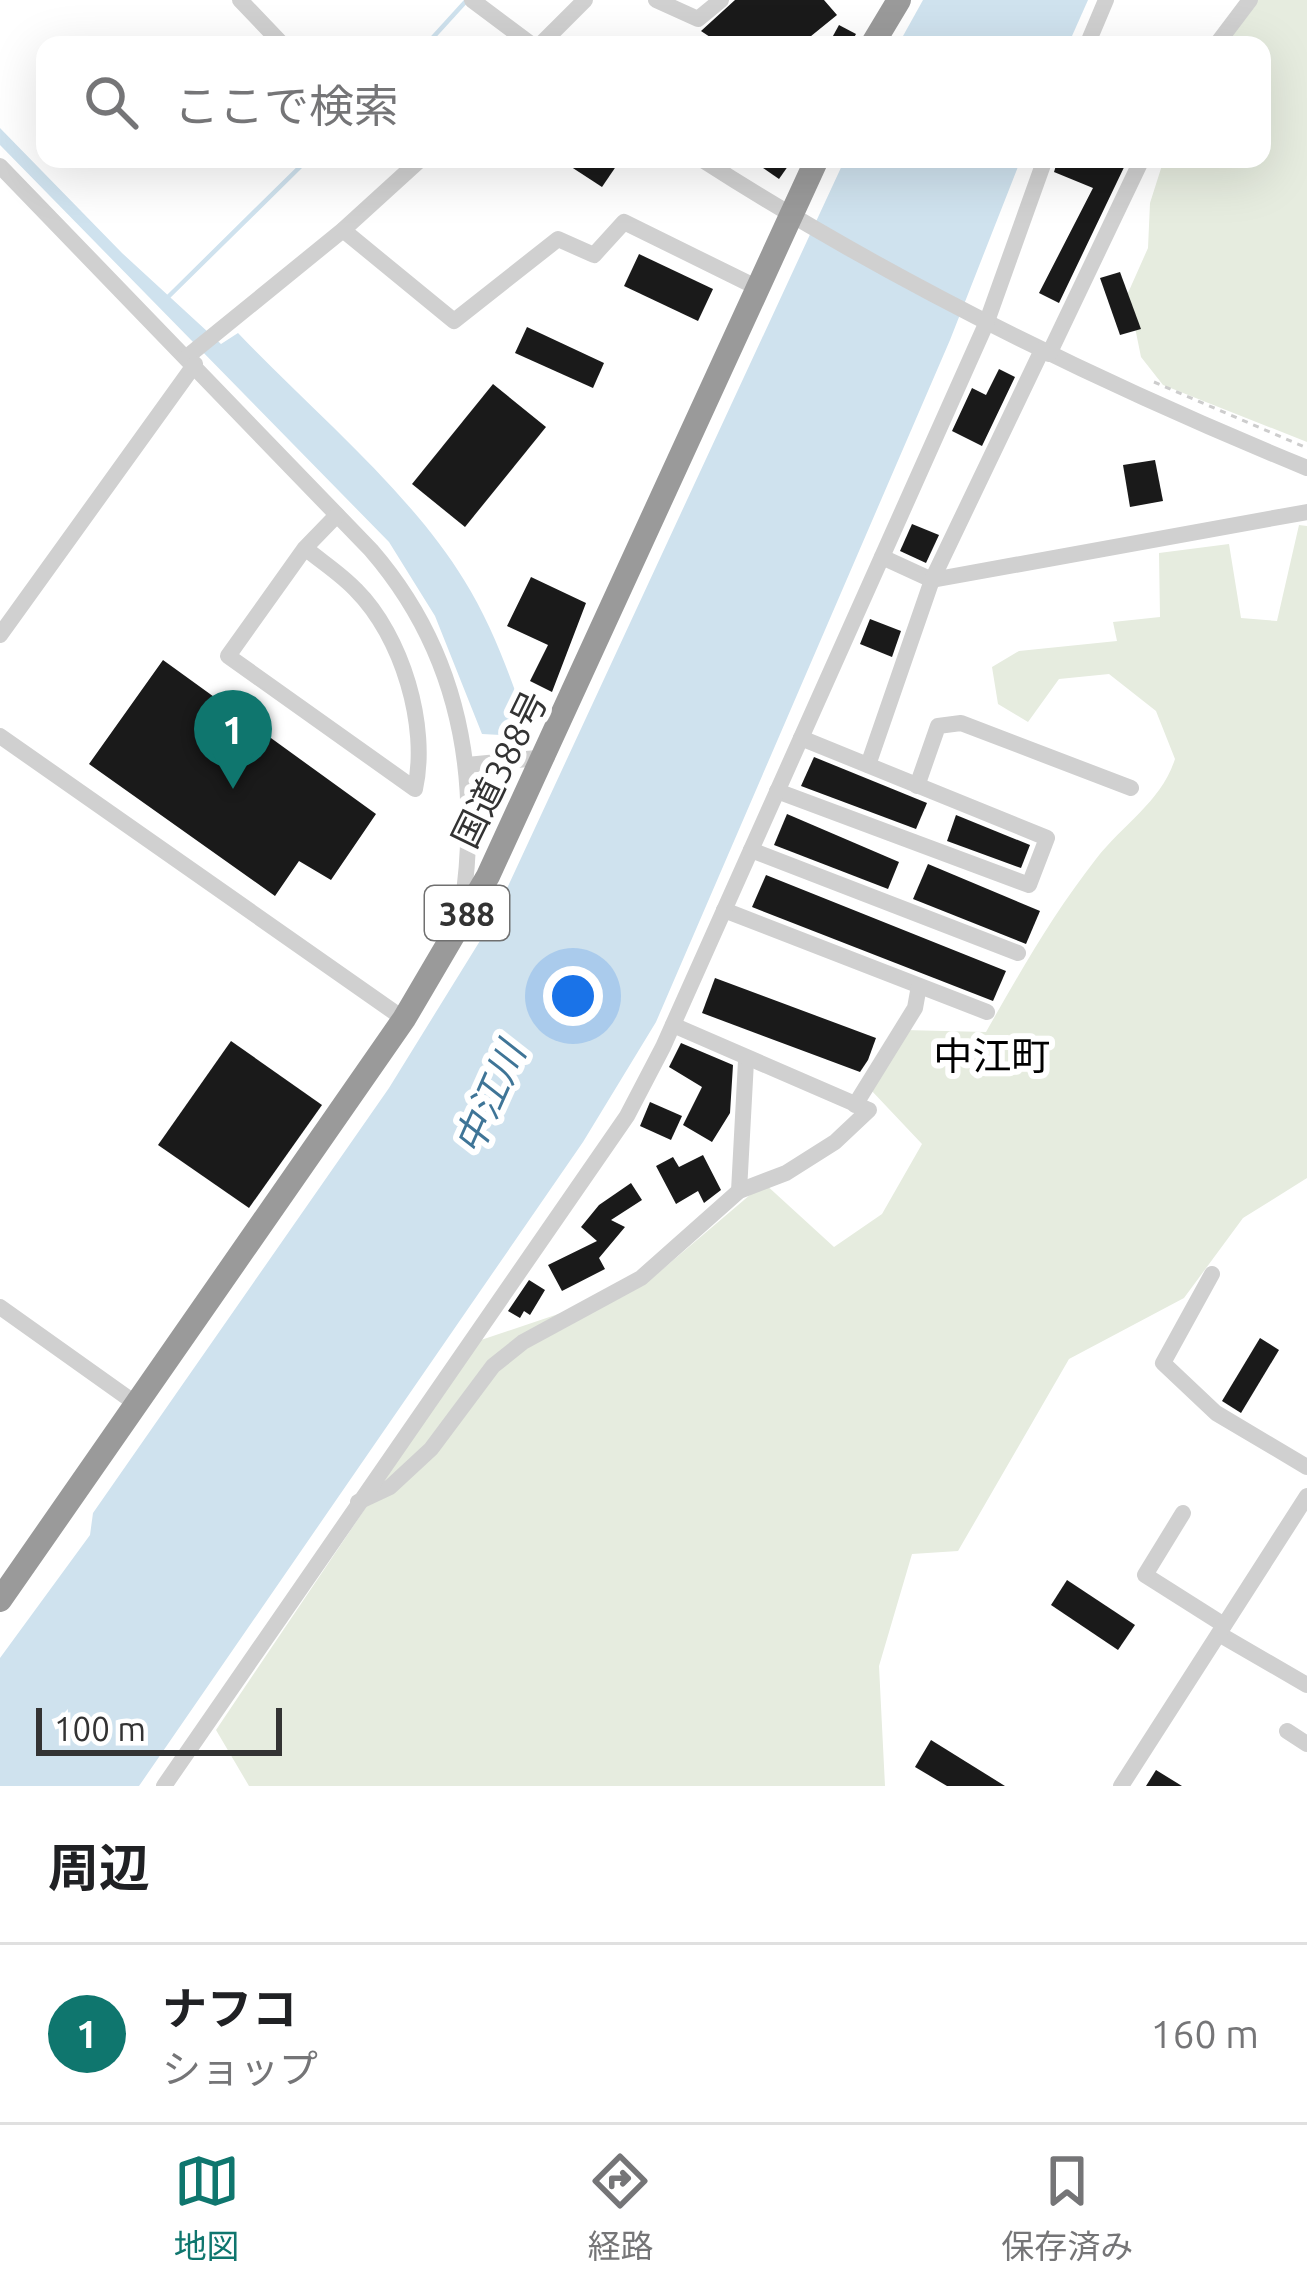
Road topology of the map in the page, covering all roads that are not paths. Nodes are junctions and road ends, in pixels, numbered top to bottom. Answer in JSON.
{"nodes":[{"id":1,"x":240,"y":0,"type":"edge"},
{"id":2,"x":585,"y":0,"type":"edge"},
{"id":3,"x":656,"y":0,"type":"edge"},
{"id":4,"x":721,"y":0,"type":"edge"},
{"id":5,"x":899,"y":0,"type":"edge"},
{"id":6,"x":1106,"y":0,"type":"edge"},
{"id":7,"x":1250,"y":0,"type":"edge"},
{"id":8,"x":475,"y":2,"type":"edge"},
{"id":9,"x":274,"y":36,"type":"edge"},
{"id":10,"x":523,"y":36,"type":"edge"},
{"id":11,"x":546,"y":36,"type":"edge"},
{"id":12,"x":877,"y":36,"type":"edge"},
{"id":13,"x":1091,"y":36,"type":"edge"},
{"id":14,"x":1223,"y":36,"type":"edge"},
{"id":15,"x":0,"y":166,"type":"edge"},
{"id":16,"x":411,"y":168,"type":"edge"},
{"id":17,"x":715,"y":168,"type":"edge"},
{"id":18,"x":814,"y":168,"type":"edge"},
{"id":19,"x":1041,"y":168,"type":"edge"},
{"id":20,"x":1138,"y":168,"type":"edge"},
{"id":21,"x":797,"y":220,"type":"junction"},
{"id":22,"x":343,"y":230,"type":"junction"},
{"id":23,"x":758,"y":288,"type":"junction"},
{"id":24,"x":978,"y":319,"type":"junction"},
{"id":25,"x":1046,"y":351,"type":"junction"},
{"id":26,"x":194,"y":356,"type":"junction"},
{"id":27,"x":1307,"y":468,"type":"edge"},
{"id":28,"x":1307,"y":512,"type":"edge"},
{"id":29,"x":337,"y":515,"type":"junction"},
{"id":30,"x":305,"y":548,"type":"junction"},
{"id":31,"x":882,"y":557,"type":"junction"},
{"id":32,"x":932,"y":580,"type":"junction"},
{"id":33,"x":0,"y":635,"type":"edge"},
{"id":34,"x":0,"y":736,"type":"edge"},
{"id":35,"x":801,"y":739,"type":"junction"},
{"id":36,"x":547,"y":757,"type":"junction"},
{"id":37,"x":467,"y":765,"type":"junction"},
{"id":38,"x":868,"y":766,"type":"junction"},
{"id":39,"x":917,"y":786,"type":"junction"},
{"id":40,"x":1131,"y":788,"type":"dead end"},
{"id":41,"x":777,"y":791,"type":"junction"},
{"id":42,"x":751,"y":850,"type":"junction"},
{"id":43,"x":724,"y":910,"type":"junction"},
{"id":44,"x":460,"y":926,"type":"junction"},
{"id":45,"x":1018,"y":953,"type":"dead end"},
{"id":46,"x":920,"y":986,"type":"junction"},
{"id":47,"x":987,"y":1012,"type":"dead end"},
{"id":48,"x":404,"y":1019,"type":"junction"},
{"id":49,"x":673,"y":1025,"type":"junction"},
{"id":50,"x":746,"y":1061,"type":"junction"},
{"id":51,"x":855,"y":1105,"type":"junction"},
{"id":52,"x":739,"y":1191,"type":"junction"},
{"id":53,"x":1213,"y":1274,"type":"dead end"},
{"id":54,"x":0,"y":1306,"type":"edge"},
{"id":55,"x":135,"y":1403,"type":"junction"},
{"id":56,"x":1307,"y":1467,"type":"edge"},
{"id":57,"x":1307,"y":1496,"type":"edge"},
{"id":58,"x":358,"y":1502,"type":"junction"},
{"id":59,"x":1183,"y":1513,"type":"dead end"},
{"id":60,"x":0,"y":1600,"type":"edge"},
{"id":61,"x":1222,"y":1629,"type":"junction"},
{"id":62,"x":1307,"y":1685,"type":"edge"},
{"id":63,"x":1287,"y":1731,"type":"dead end"},
{"id":64,"x":1307,"y":1744,"type":"edge"},
{"id":65,"x":164,"y":1786,"type":"edge"},
{"id":66,"x":1121,"y":1786,"type":"edge"}],
"edges":[{"from":1,"to":9,"type":"street"},
{"from":2,"to":11,"type":"street"},
{"from":3,"to":4,"type":"street"},
{"from":5,"to":12,"type":"highway"},
{"from":6,"to":13,"type":"street"},
{"from":7,"to":14,"type":"street"},
{"from":8,"to":10,"type":"street"},
{"from":15,"to":26,"type":"street"},
{"from":16,"to":22,"type":"street"},
{"from":17,"to":21,"type":"street"},
{"from":18,"to":21,"type":"highway","name":"国道388号","number":"388"},
{"from":19,"to":24,"type":"street"},
{"from":20,"to":25,"type":"street"},
{"from":21,"to":23,"type":"highway","name":"国道388号","number":"388"},
{"from":21,"to":24,"type":"street"},
{"from":22,"to":23,"type":"street"},
{"from":22,"to":26,"type":"street"},
{"from":23,"to":36,"type":"highway","name":"国道388号","number":"388"},
{"from":24,"to":25,"type":"street"},
{"from":24,"to":31,"type":"street"},
{"from":25,"to":27,"type":"street"},
{"from":25,"to":32,"type":"street"},
{"from":26,"to":29,"type":"street"},
{"from":26,"to":33,"type":"street"},
{"from":28,"to":32,"type":"street"},
{"from":29,"to":30,"type":"street"},
{"from":29,"to":37,"type":"street"},
{"from":30,"to":30,"type":"street"},
{"from":31,"to":32,"type":"street"},
{"from":31,"to":35,"type":"street"},
{"from":32,"to":38,"type":"street"},
{"from":34,"to":48,"type":"street"},
{"from":35,"to":38,"type":"street"},
{"from":35,"to":41,"type":"street"},
{"from":36,"to":37,"type":"street"},
{"from":36,"to":44,"type":"highway","name":"国道388号","number":"388"},
{"from":37,"to":44,"type":"street"},
{"from":38,"to":39,"type":"street"},
{"from":39,"to":40,"type":"street"},
{"from":39,"to":41,"type":"street"},
{"from":41,"to":42,"type":"street"},
{"from":42,"to":43,"type":"street"},
{"from":42,"to":45,"type":"street"},
{"from":43,"to":46,"type":"street"},
{"from":43,"to":49,"type":"street"},
{"from":44,"to":48,"type":"highway","name":"国道388号","number":"388"},
{"from":46,"to":47,"type":"street"},
{"from":46,"to":51,"type":"street"},
{"from":48,"to":55,"type":"highway","name":"国道388号","number":"388"},
{"from":49,"to":50,"type":"street"},
{"from":49,"to":58,"type":"street"},
{"from":50,"to":51,"type":"street"},
{"from":50,"to":52,"type":"street"},
{"from":51,"to":52,"type":"street"},
{"from":52,"to":58,"type":"street"},
{"from":53,"to":56,"type":"street"},
{"from":54,"to":55,"type":"street"},
{"from":55,"to":60,"type":"highway","name":"国道388号","number":"388"},
{"from":57,"to":61,"type":"street"},
{"from":58,"to":65,"type":"street"},
{"from":59,"to":61,"type":"street"},
{"from":61,"to":62,"type":"street"},
{"from":61,"to":66,"type":"street"},
{"from":63,"to":64,"type":"street"}]}
